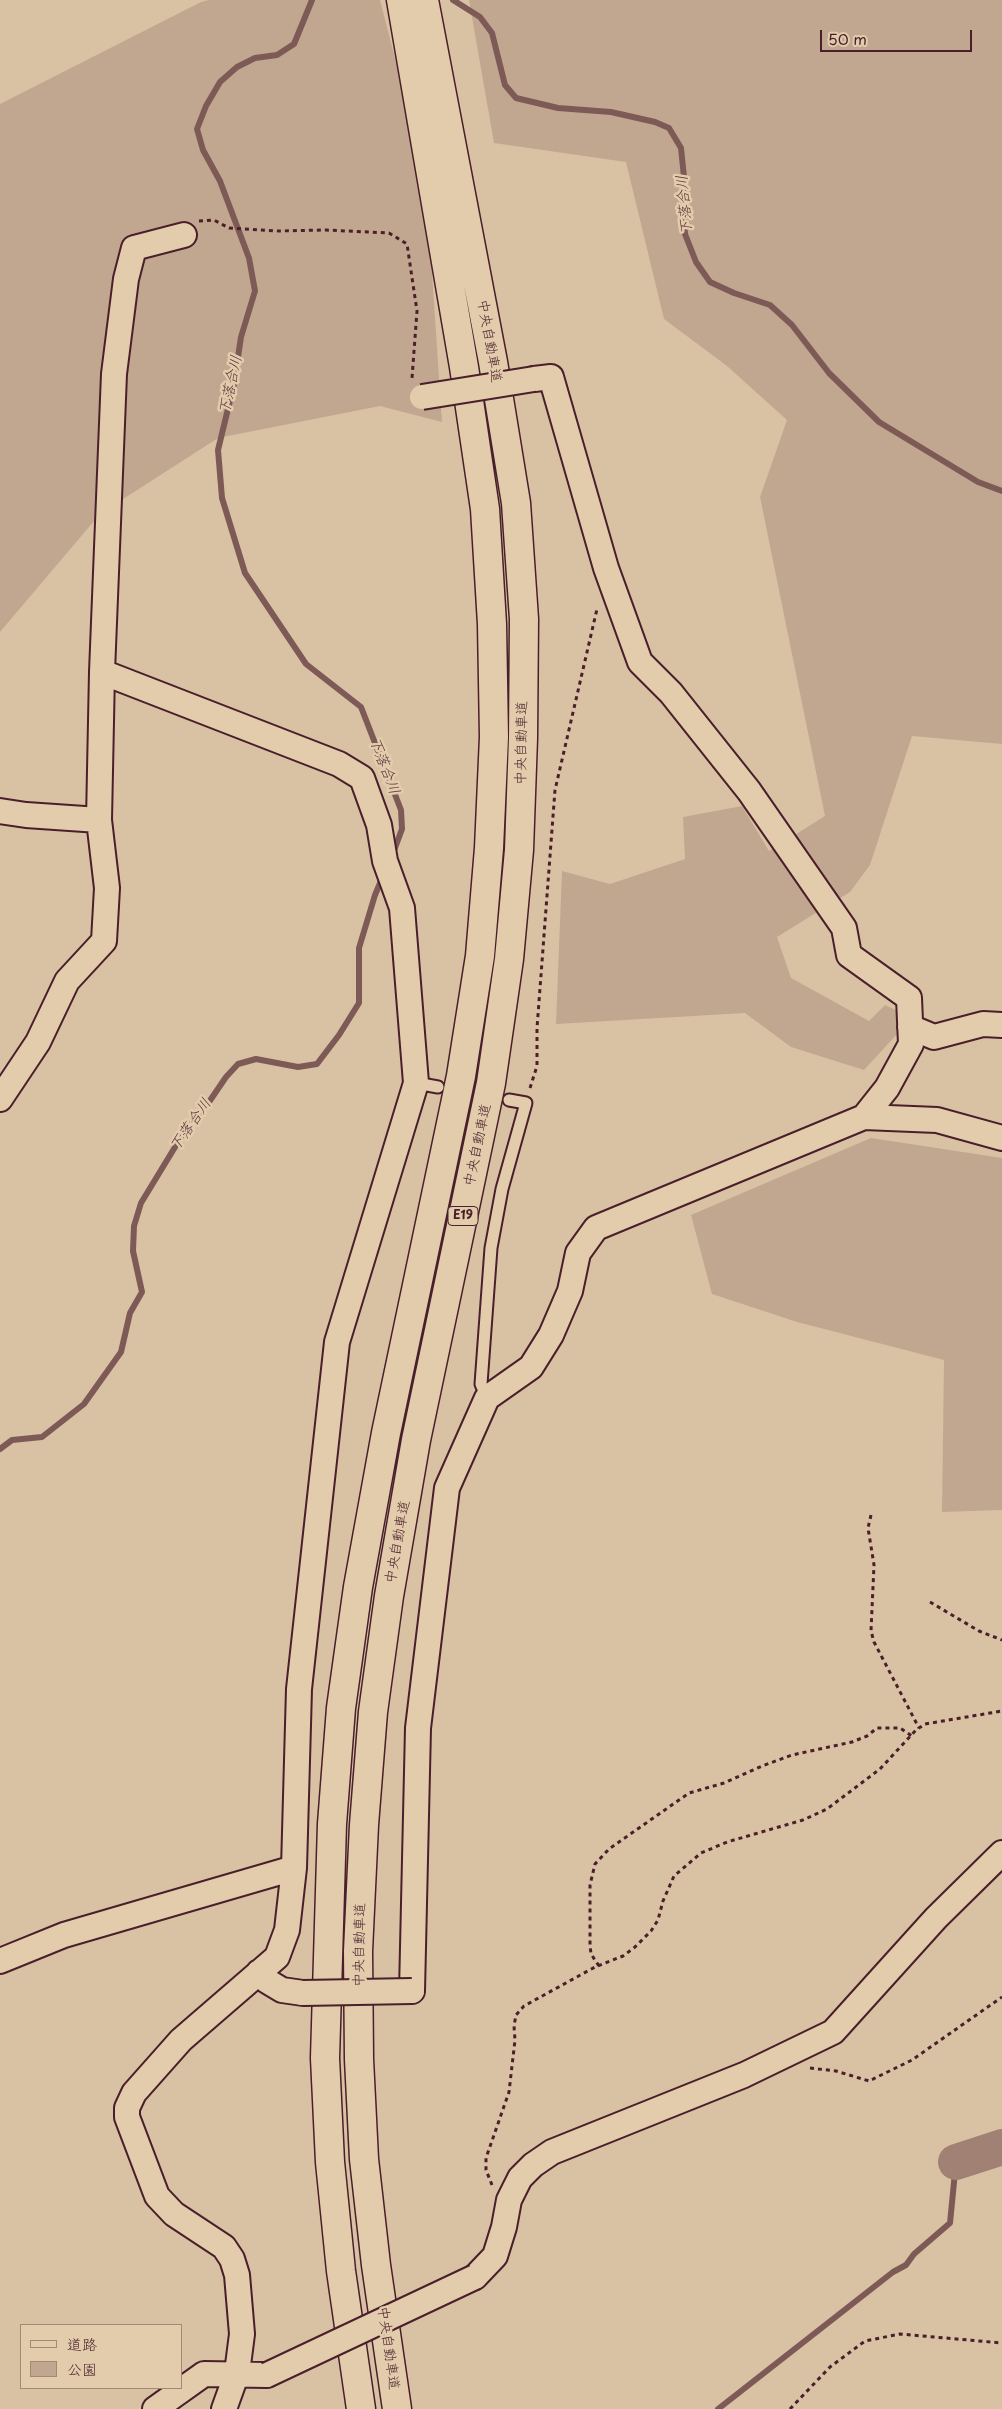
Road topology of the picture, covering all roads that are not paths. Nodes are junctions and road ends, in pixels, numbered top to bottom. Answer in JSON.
{"nodes":[{"id":1,"x":401,"y":0,"type":"edge"},
{"id":2,"x":420,"y":19,"type":"edge"},
{"id":3,"x":184,"y":236,"type":"road end"},
{"id":4,"x":422,"y":396,"type":"road end"},
{"id":5,"x":102,"y":672,"type":"junction"},
{"id":6,"x":0,"y":811,"type":"edge"},
{"id":7,"x":99,"y":820,"type":"junction"},
{"id":8,"x":910,"y":1026,"type":"junction"},
{"id":9,"x":1002,"y":1026,"type":"edge"},
{"id":10,"x":0,"y":1099,"type":"edge"},
{"id":11,"x":509,"y":1100,"type":"dead end"},
{"id":12,"x":864,"y":1117,"type":"junction"},
{"id":13,"x":1002,"y":1138,"type":"edge"},
{"id":14,"x":487,"y":1398,"type":"junction"},
{"id":15,"x":1002,"y":1853,"type":"edge"},
{"id":16,"x":294,"y":1868,"type":"junction"},
{"id":17,"x":0,"y":1961,"type":"edge"},
{"id":18,"x":260,"y":1972,"type":"junction"},
{"id":19,"x":237,"y":2373,"type":"junction"},
{"id":20,"x":155,"y":2409,"type":"edge"},
{"id":21,"x":224,"y":2409,"type":"edge"},
{"id":22,"x":361,"y":2409,"type":"edge"},
{"id":23,"x":397,"y":2409,"type":"edge"}],
"edges":[{"from":1,"to":2,"type":"highway","name":"中央自動車道","number":"E19"},
{"from":2,"to":22,"type":"highway","name":"中央自動車道","number":"E19"},
{"from":2,"to":23,"type":"highway","name":"中央自動車道","number":"E19"},
{"from":3,"to":5,"type":"street"},
{"from":4,"to":8,"type":"street","bridge":true},
{"from":5,"to":7,"type":"street"},
{"from":5,"to":16,"type":"street"},
{"from":6,"to":7,"type":"street"},
{"from":7,"to":10,"type":"street"},
{"from":8,"to":9,"type":"street"},
{"from":8,"to":12,"type":"street"},
{"from":11,"to":14,"type":"lane"},
{"from":12,"to":13,"type":"street"},
{"from":12,"to":14,"type":"street"},
{"from":14,"to":18,"type":"street","bridge":true},
{"from":15,"to":19,"type":"street","bridge":true},
{"from":16,"to":17,"type":"street"},
{"from":16,"to":18,"type":"street"},
{"from":18,"to":19,"type":"street"},
{"from":19,"to":20,"type":"street"},
{"from":19,"to":21,"type":"street"}]}
